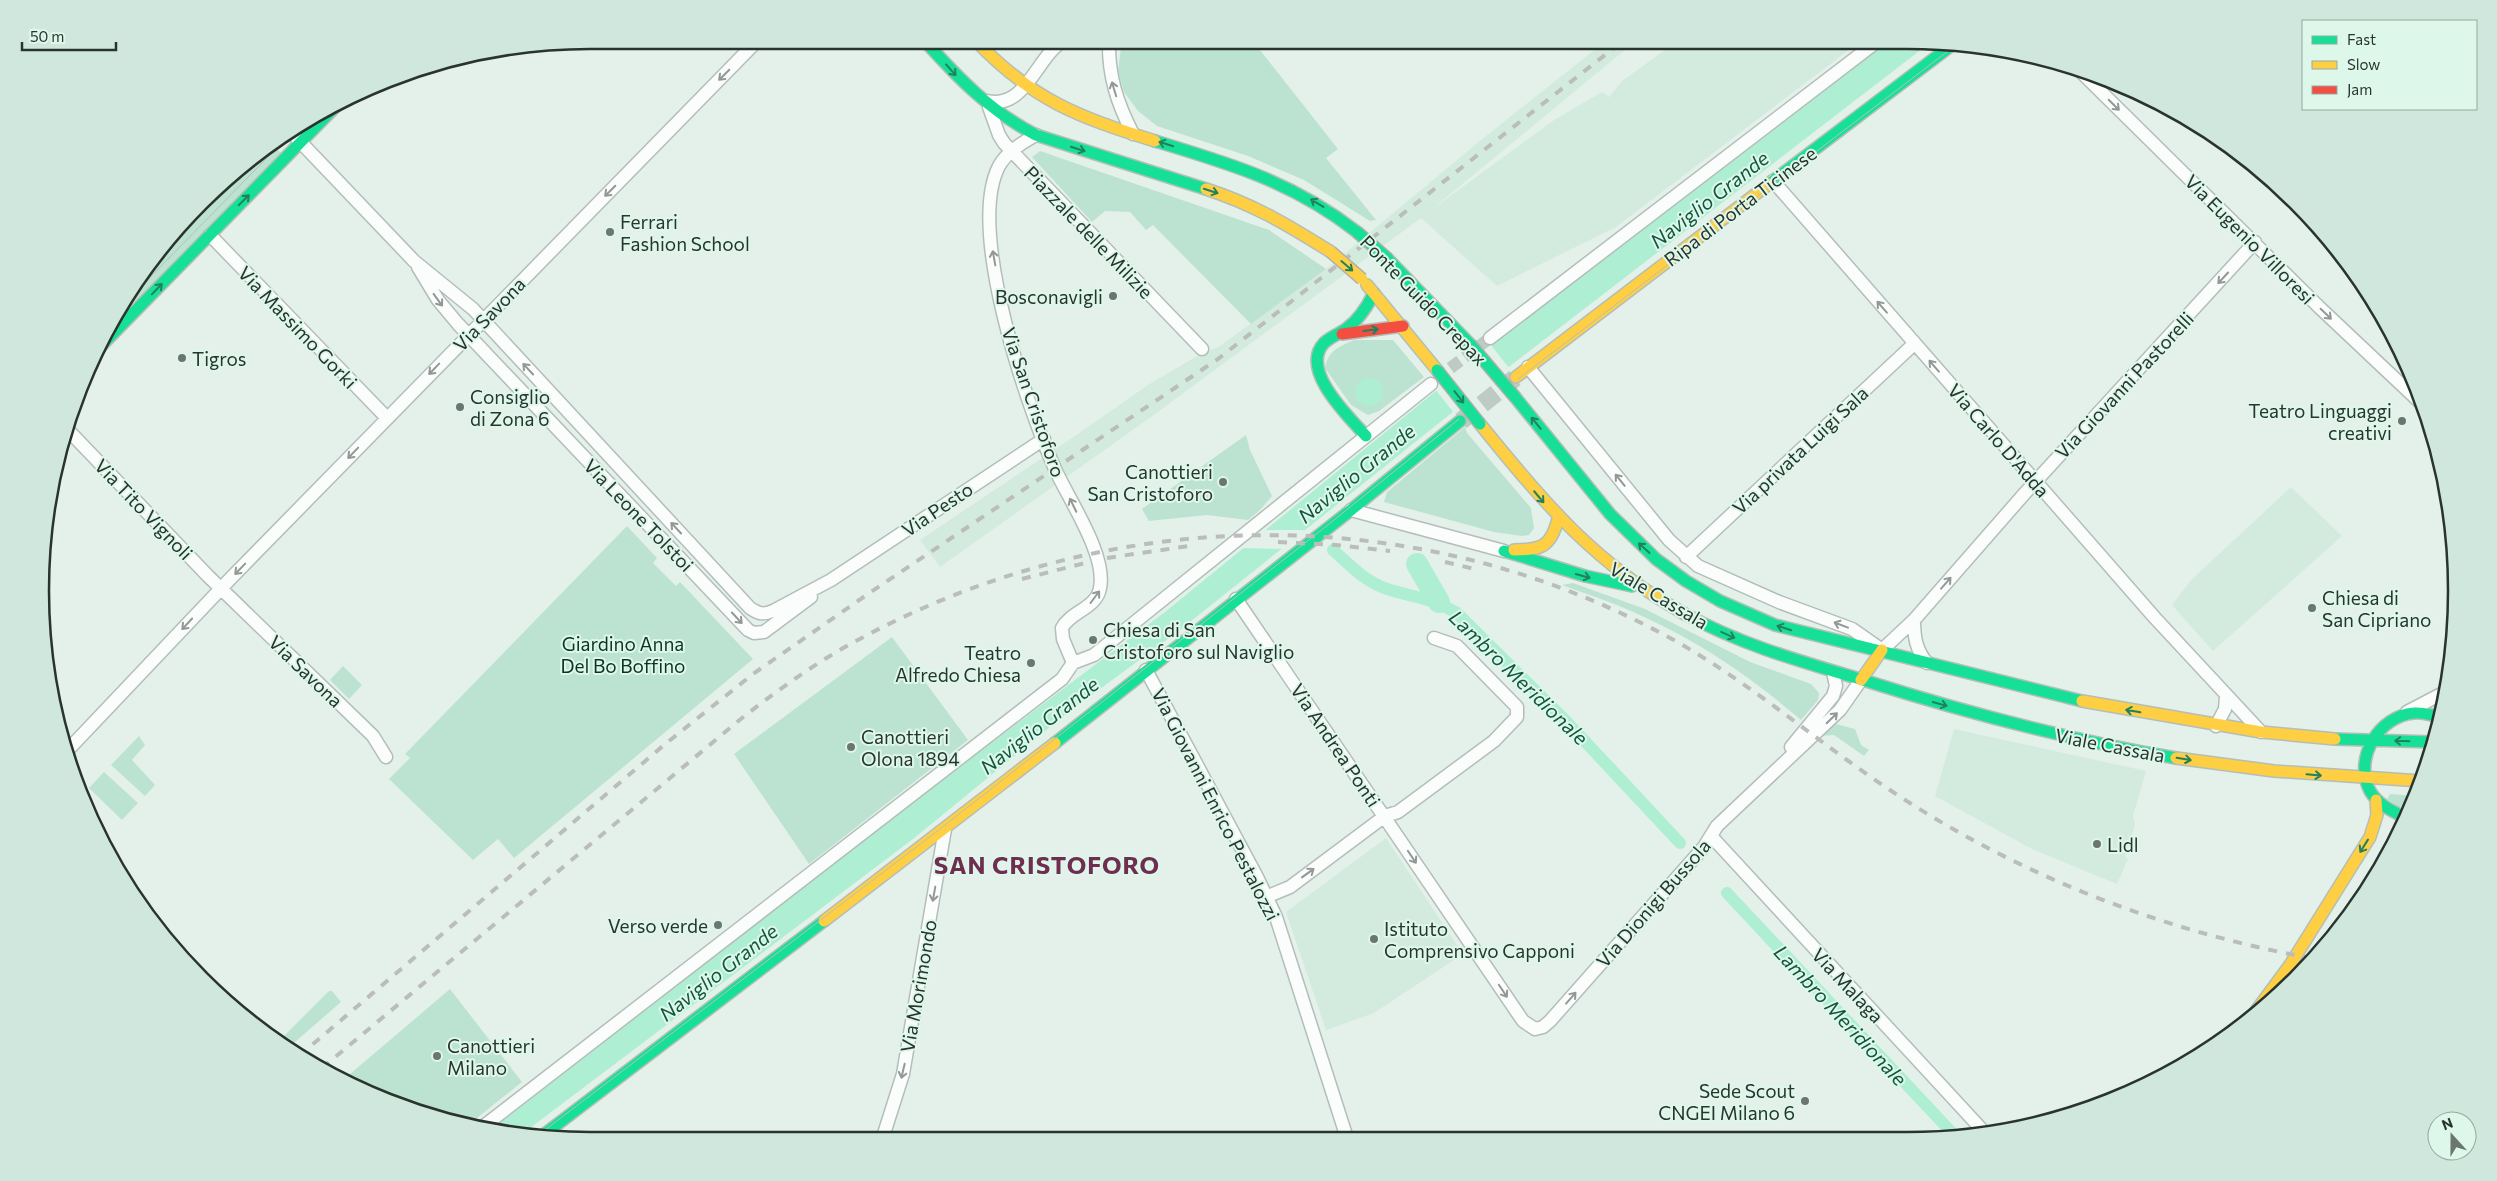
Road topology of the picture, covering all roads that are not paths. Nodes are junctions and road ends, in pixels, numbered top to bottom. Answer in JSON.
{"nodes":[{"id":1,"x":749,"y":49,"type":"edge"},
{"id":2,"x":933,"y":49,"type":"edge"},
{"id":3,"x":984,"y":49,"type":"edge"},
{"id":4,"x":1052,"y":49,"type":"edge"},
{"id":5,"x":1109,"y":49,"type":"edge"},
{"id":6,"x":1867,"y":49,"type":"edge"},
{"id":7,"x":1944,"y":50,"type":"edge"},
{"id":8,"x":2091,"y":82,"type":"edge"},
{"id":9,"x":1031,"y":88,"type":"junction"},
{"id":10,"x":984,"y":103,"type":"junction"},
{"id":11,"x":323,"y":119,"type":"edge"},
{"id":12,"x":1133,"y":134,"type":"junction"},
{"id":13,"x":1036,"y":136,"type":"junction"},
{"id":14,"x":296,"y":137,"type":"edge"},
{"id":15,"x":301,"y":142,"type":"junction"},
{"id":16,"x":1012,"y":152,"type":"junction"},
{"id":17,"x":1120,"y":162,"type":"joint"},
{"id":18,"x":1773,"y":181,"type":"junction"},
{"id":19,"x":210,"y":235,"type":"junction"},
{"id":20,"x":2255,"y":242,"type":"junction"},
{"id":21,"x":414,"y":261,"type":"junction"},
{"id":22,"x":1374,"y":293,"type":"junction"},
{"id":23,"x":483,"y":320,"type":"junction"},
{"id":24,"x":1403,"y":326,"type":"junction"},
{"id":25,"x":115,"y":332,"type":"edge"},
{"id":26,"x":1340,"y":334,"type":"junction"},
{"id":27,"x":469,"y":335,"type":"junction"},
{"id":28,"x":1490,"y":338,"type":"tunnel mouth"},
{"id":29,"x":1914,"y":344,"type":"junction"},
{"id":30,"x":1202,"y":350,"type":"dead end"},
{"id":31,"x":1528,"y":367,"type":"junction"},
{"id":32,"x":1516,"y":377,"type":"tunnel mouth"},
{"id":33,"x":1430,"y":384,"type":"tunnel mouth"},
{"id":34,"x":2411,"y":394,"type":"edge"},
{"id":35,"x":1515,"y":397,"type":"joint"},
{"id":36,"x":573,"y":417,"type":"junction"},
{"id":37,"x":387,"y":418,"type":"junction"},
{"id":38,"x":1460,"y":421,"type":"tunnel mouth"},
{"id":39,"x":1480,"y":424,"type":"joint"},
{"id":40,"x":558,"y":430,"type":"junction"},
{"id":41,"x":72,"y":434,"type":"edge"},
{"id":42,"x":1366,"y":436,"type":"junction"},
{"id":43,"x":1044,"y":439,"type":"junction"},
{"id":44,"x":2035,"y":482,"type":"junction"},
{"id":45,"x":1351,"y":510,"type":"junction"},
{"id":46,"x":1558,"y":518,"type":"junction"},
{"id":47,"x":1504,"y":551,"type":"junction"},
{"id":48,"x":1686,"y":556,"type":"junction"},
{"id":49,"x":831,"y":580,"type":"junction"},
{"id":50,"x":1638,"y":587,"type":"junction"},
{"id":51,"x":221,"y":589,"type":"junction"},
{"id":52,"x":733,"y":590,"type":"junction"},
{"id":53,"x":721,"y":600,"type":"junction"},
{"id":54,"x":1236,"y":600,"type":"junction"},
{"id":55,"x":764,"y":614,"type":"joint"},
{"id":56,"x":1914,"y":620,"type":"junction"},
{"id":57,"x":754,"y":633,"type":"joint"},
{"id":58,"x":1434,"y":638,"type":"dead end"},
{"id":59,"x":1882,"y":650,"type":"junction"},
{"id":60,"x":1073,"y":663,"type":"junction"},
{"id":61,"x":1928,"y":663,"type":"junction"},
{"id":62,"x":1146,"y":670,"type":"junction"},
{"id":63,"x":1833,"y":672,"type":"junction"},
{"id":64,"x":1861,"y":680,"type":"junction"},
{"id":65,"x":2438,"y":696,"type":"edge"},
{"id":66,"x":2226,"y":697,"type":"junction"},
{"id":67,"x":2404,"y":714,"type":"junction"},
{"id":68,"x":2434,"y":716,"type":"edge"},
{"id":69,"x":2216,"y":726,"type":"junction"},
{"id":70,"x":2261,"y":732,"type":"junction"},
{"id":71,"x":2371,"y":740,"type":"junction"},
{"id":72,"x":2427,"y":742,"type":"edge"},
{"id":73,"x":72,"y":746,"type":"edge"},
{"id":74,"x":386,"y":757,"type":"dead end"},
{"id":75,"x":1771,"y":776,"type":"junction"},
{"id":76,"x":2366,"y":779,"type":"junction"},
{"id":77,"x":2413,"y":781,"type":"edge"},
{"id":78,"x":2376,"y":800,"type":"junction"},
{"id":79,"x":2399,"y":815,"type":"edge"},
{"id":80,"x":1385,"y":816,"type":"junction"},
{"id":81,"x":945,"y":829,"type":"junction"},
{"id":82,"x":1711,"y":836,"type":"junction"},
{"id":83,"x":1266,"y":897,"type":"junction"},
{"id":84,"x":2269,"y":993,"type":"edge"},
{"id":85,"x":1535,"y":1029,"type":"joint"},
{"id":86,"x":488,"y":1123,"type":"edge"},
{"id":87,"x":1980,"y":1127,"type":"edge"},
{"id":88,"x":549,"y":1131,"type":"edge"},
{"id":89,"x":885,"y":1132,"type":"edge"},
{"id":90,"x":1345,"y":1132,"type":"edge"}],
"edges":[{"from":1,"to":23,"type":"street","name":"Via Savona","one_way":true},
{"from":2,"to":10,"type":"main road","one_way":true},
{"from":3,"to":9,"type":"main road"},
{"from":4,"to":9,"type":"street"},
{"from":12,"to":5,"type":"street","one_way":true},
{"from":6,"to":28,"type":"street"},
{"from":7,"to":18,"type":"main road","name":"Ripa di Porta Ticinese"},
{"from":8,"to":20,"type":"street","name":"Via Eugenio Villoresi","one_way":true},
{"from":9,"to":10,"type":"street"},
{"from":9,"to":12,"type":"main road"},
{"from":10,"to":13,"type":"main road","name":"Piazzale delle Milizie"},
{"from":10,"to":16,"type":"street","name":"Piazzale delle Milizie"},
{"from":11,"to":15,"type":"main road"},
{"from":35,"to":12,"type":"main road","name":"Ponte Guido Crepax","one_way":true,"bridge":true},
{"from":13,"to":16,"type":"street","name":"Via San Cristoforo"},
{"from":13,"to":17,"type":"main road","name":"Piazzale delle Milizie","one_way":true},
{"from":14,"to":15,"type":"street","name":"Via Leone Tolstoi"},
{"from":19,"to":15,"type":"main road","one_way":true},
{"from":15,"to":21,"type":"street","name":"Via Leone Tolstoi"},
{"from":16,"to":30,"type":"street","name":"Piazzale delle Milizie"},
{"from":43,"to":16,"type":"street","name":"Via San Cristoforo","one_way":true},
{"from":17,"to":22,"type":"main road","name":"Ponte Guido Crepax","one_way":true,"bridge":true},
{"from":29,"to":18,"type":"street","name":"Via Carlo D'Adda","one_way":true},
{"from":18,"to":31,"type":"main road","name":"Ripa di Porta Ticinese"},
{"from":25,"to":19,"type":"main road","one_way":true},
{"from":19,"to":37,"type":"street","name":"Via Massimo Gorki"},
{"from":20,"to":34,"type":"street","name":"Via Eugenio Villoresi","one_way":true},
{"from":20,"to":44,"type":"street","name":"Via Giovanni Pastorelli","one_way":true},
{"from":21,"to":23,"type":"street","name":"Via Leone Tolstoi"},
{"from":21,"to":27,"type":"street","name":"Via Leone Tolstoi","one_way":true},
{"from":22,"to":24,"type":"main road","name":"Ponte Guido Crepax"},
{"from":22,"to":26,"type":"main road"},
{"from":23,"to":27,"type":"street","name":"Via Savona"},
{"from":36,"to":23,"type":"street","name":"Via Leone Tolstoi","one_way":true},
{"from":26,"to":24,"type":"main road","one_way":true},
{"from":24,"to":39,"type":"main road","name":"Ponte Guido Crepax","one_way":true,"bridge":true},
{"from":26,"to":42,"type":"main road"},
{"from":27,"to":37,"type":"street","name":"Via Savona","one_way":true},
{"from":27,"to":40,"type":"street","name":"Via Leone Tolstoi"},
{"from":44,"to":29,"type":"street","name":"Via Carlo D'Adda","one_way":true},
{"from":29,"to":48,"type":"street","name":"Via privata Luigi Sala"},
{"from":31,"to":32,"type":"main road","name":"Ripa di Porta Ticinese"},
{"from":48,"to":31,"type":"street","name":"Viale Cassala","one_way":true},
{"from":33,"to":42,"type":"street"},
{"from":59,"to":35,"type":"main road","name":"Viale Cassala","one_way":true},
{"from":36,"to":40,"type":"street"},
{"from":52,"to":36,"type":"street","name":"Via Leone Tolstoi","one_way":true},
{"from":37,"to":51,"type":"street","name":"Via Savona","one_way":true},
{"from":38,"to":45,"type":"main road"},
{"from":39,"to":46,"type":"main road","name":"Viale Cassala","one_way":true},
{"from":40,"to":53,"type":"street","name":"Via Leone Tolstoi"},
{"from":41,"to":51,"type":"street","name":"Via Tito Vignoli"},
{"from":42,"to":60,"type":"street"},
{"from":43,"to":49,"type":"street","name":"Via Pesto"},
{"from":60,"to":43,"type":"street","name":"Via San Cristoforo","one_way":true},
{"from":56,"to":44,"type":"street","name":"Via Giovanni Pastorelli","one_way":true},
{"from":44,"to":66,"type":"street","name":"Via Carlo D'Adda"},
{"from":45,"to":47,"type":"street"},
{"from":45,"to":54,"type":"main road"},
{"from":46,"to":47,"type":"main road"},
{"from":46,"to":50,"type":"main road","name":"Viale Cassala"},
{"from":47,"to":50,"type":"main road","one_way":true},
{"from":59,"to":48,"type":"street","name":"Viale Cassala","one_way":true},
{"from":49,"to":55,"type":"street","name":"Via Pesto"},
{"from":49,"to":57,"type":"street","name":"Via Pesto"},
{"from":50,"to":63,"type":"main road","name":"Viale Cassala","one_way":true},
{"from":51,"to":73,"type":"street","name":"Via Savona","one_way":true},
{"from":51,"to":74,"type":"street","name":"Via Savona"},
{"from":52,"to":53,"type":"street"},
{"from":52,"to":55,"type":"street","name":"Via Leone Tolstoi"},
{"from":53,"to":57,"type":"street","name":"Via Leone Tolstoi","one_way":true},
{"from":54,"to":62,"type":"main road"},
{"from":54,"to":80,"type":"street","name":"Via Andrea Ponti"},
{"from":56,"to":59,"type":"street","name":"Via Giovanni Pastorelli"},
{"from":56,"to":61,"type":"street"},
{"from":58,"to":80,"type":"street","name":"Via Andrea Ponti"},
{"from":59,"to":61,"type":"main road","name":"Viale Cassala"},
{"from":59,"to":64,"type":"main road"},
{"from":60,"to":86,"type":"street"},
{"from":69,"to":61,"type":"main road","name":"Viale Cassala","one_way":true},
{"from":62,"to":81,"type":"main road"},
{"from":62,"to":83,"type":"street","name":"Via Giovanni Enrico Pestalozzi"},
{"from":63,"to":64,"type":"main road","name":"Viale Cassala"},
{"from":63,"to":75,"type":"street","name":"Via Dionigi Bussola"},
{"from":75,"to":64,"type":"street","name":"Via Dionigi Bussola","one_way":true},
{"from":64,"to":76,"type":"main road","name":"Viale Cassala","one_way":true},
{"from":65,"to":67,"type":"street"},
{"from":66,"to":69,"type":"street"},
{"from":66,"to":70,"type":"street","name":"Via Carlo D'Adda"},
{"from":67,"to":68,"type":"main road"},
{"from":67,"to":71,"type":"main road"},
{"from":69,"to":70,"type":"main road","name":"Viale Cassala"},
{"from":70,"to":71,"type":"main road","name":"Viale Cassala"},
{"from":72,"to":71,"type":"main road","name":"Viale Cassala","one_way":true},
{"from":71,"to":76,"type":"main road"},
{"from":75,"to":82,"type":"street","name":"Via Dionigi Bussola"},
{"from":76,"to":77,"type":"main road","name":"Viale Cassala"},
{"from":76,"to":78,"type":"main road"},
{"from":78,"to":79,"type":"main road"},
{"from":78,"to":84,"type":"main road","one_way":true},
{"from":83,"to":80,"type":"street","one_way":true},
{"from":80,"to":85,"type":"street","name":"Via Andrea Ponti","one_way":true},
{"from":81,"to":88,"type":"main road"},
{"from":81,"to":89,"type":"street","name":"Via Morimondo","one_way":true},
{"from":85,"to":82,"type":"street","name":"Via Dionigi Bussola","one_way":true},
{"from":82,"to":87,"type":"street","name":"Via Malaga"},
{"from":83,"to":90,"type":"street","name":"Via Giovanni Enrico Pestalozzi"}]}
